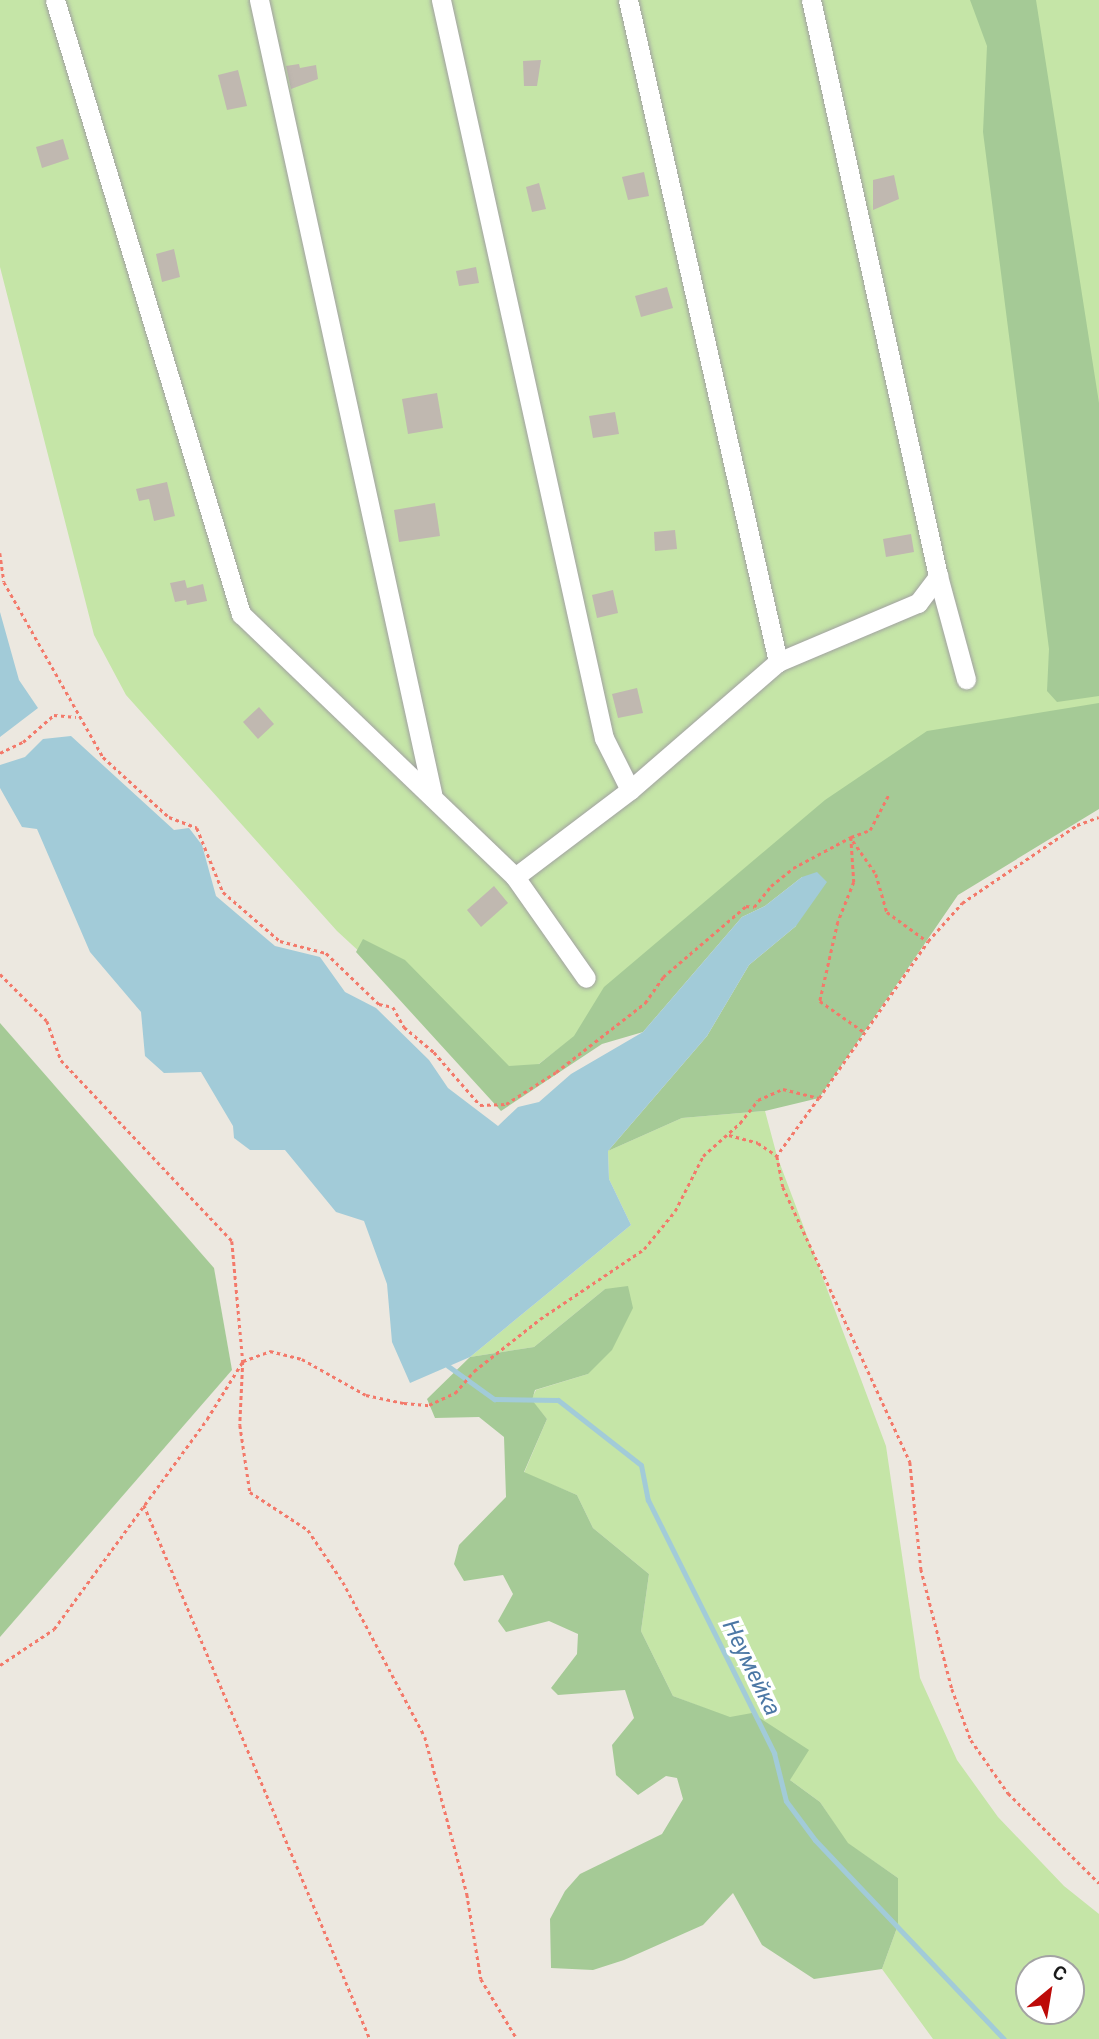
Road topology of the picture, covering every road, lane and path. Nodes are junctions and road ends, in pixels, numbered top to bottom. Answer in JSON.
{"nodes":[{"id":1,"x":55,"y":0,"type":"edge"},
{"id":2,"x":259,"y":0,"type":"edge"},
{"id":3,"x":441,"y":0,"type":"edge"},
{"id":4,"x":628,"y":0,"type":"edge"},
{"id":5,"x":811,"y":0,"type":"edge"},
{"id":6,"x":0,"y":553,"type":"edge"},
{"id":7,"x":938,"y":576,"type":"junction"},
{"id":8,"x":778,"y":662,"type":"junction"},
{"id":9,"x":966,"y":679,"type":"dead end"},
{"id":10,"x":76,"y":717,"type":"junction"},
{"id":11,"x":0,"y":753,"type":"edge"},
{"id":12,"x":630,"y":790,"type":"junction"},
{"id":13,"x":432,"y":793,"type":"junction"},
{"id":14,"x":888,"y":794,"type":"dead end"},
{"id":15,"x":1099,"y":817,"type":"edge"},
{"id":16,"x":852,"y":839,"type":"junction"},
{"id":17,"x":515,"y":877,"type":"junction"},
{"id":18,"x":928,"y":941,"type":"junction"},
{"id":19,"x":0,"y":974,"type":"edge"},
{"id":20,"x":586,"y":978,"type":"dead end"},
{"id":21,"x":864,"y":1032,"type":"junction"},
{"id":22,"x":819,"y":1098,"type":"junction"},
{"id":23,"x":728,"y":1135,"type":"junction"},
{"id":24,"x":777,"y":1156,"type":"junction"},
{"id":25,"x":243,"y":1361,"type":"junction"},
{"id":26,"x":144,"y":1505,"type":"junction"},
{"id":27,"x":0,"y":1665,"type":"edge"},
{"id":28,"x":1099,"y":1883,"type":"edge"},
{"id":29,"x":370,"y":2039,"type":"edge"},
{"id":30,"x":517,"y":2039,"type":"edge"}],
"edges":[{"from":1,"to":13,"type":"street"},
{"from":2,"to":13,"type":"street"},
{"from":3,"to":12,"type":"street"},
{"from":4,"to":8,"type":"street"},
{"from":5,"to":7,"type":"street"},
{"from":6,"to":10,"type":"path"},
{"from":7,"to":8,"type":"street"},
{"from":7,"to":9,"type":"street"},
{"from":8,"to":12,"type":"street"},
{"from":10,"to":11,"type":"path"},
{"from":10,"to":16,"type":"path"},
{"from":12,"to":17,"type":"street"},
{"from":13,"to":17,"type":"street"},
{"from":14,"to":16,"type":"path"},
{"from":15,"to":18,"type":"path"},
{"from":16,"to":18,"type":"path"},
{"from":16,"to":21,"type":"path"},
{"from":17,"to":20,"type":"street"},
{"from":18,"to":21,"type":"path"},
{"from":19,"to":25,"type":"path"},
{"from":21,"to":22,"type":"path"},
{"from":22,"to":23,"type":"path"},
{"from":22,"to":24,"type":"path"},
{"from":23,"to":24,"type":"path"},
{"from":23,"to":25,"type":"path"},
{"from":24,"to":28,"type":"path"},
{"from":25,"to":26,"type":"path"},
{"from":25,"to":30,"type":"path"},
{"from":26,"to":27,"type":"path"},
{"from":26,"to":29,"type":"path"}]}
